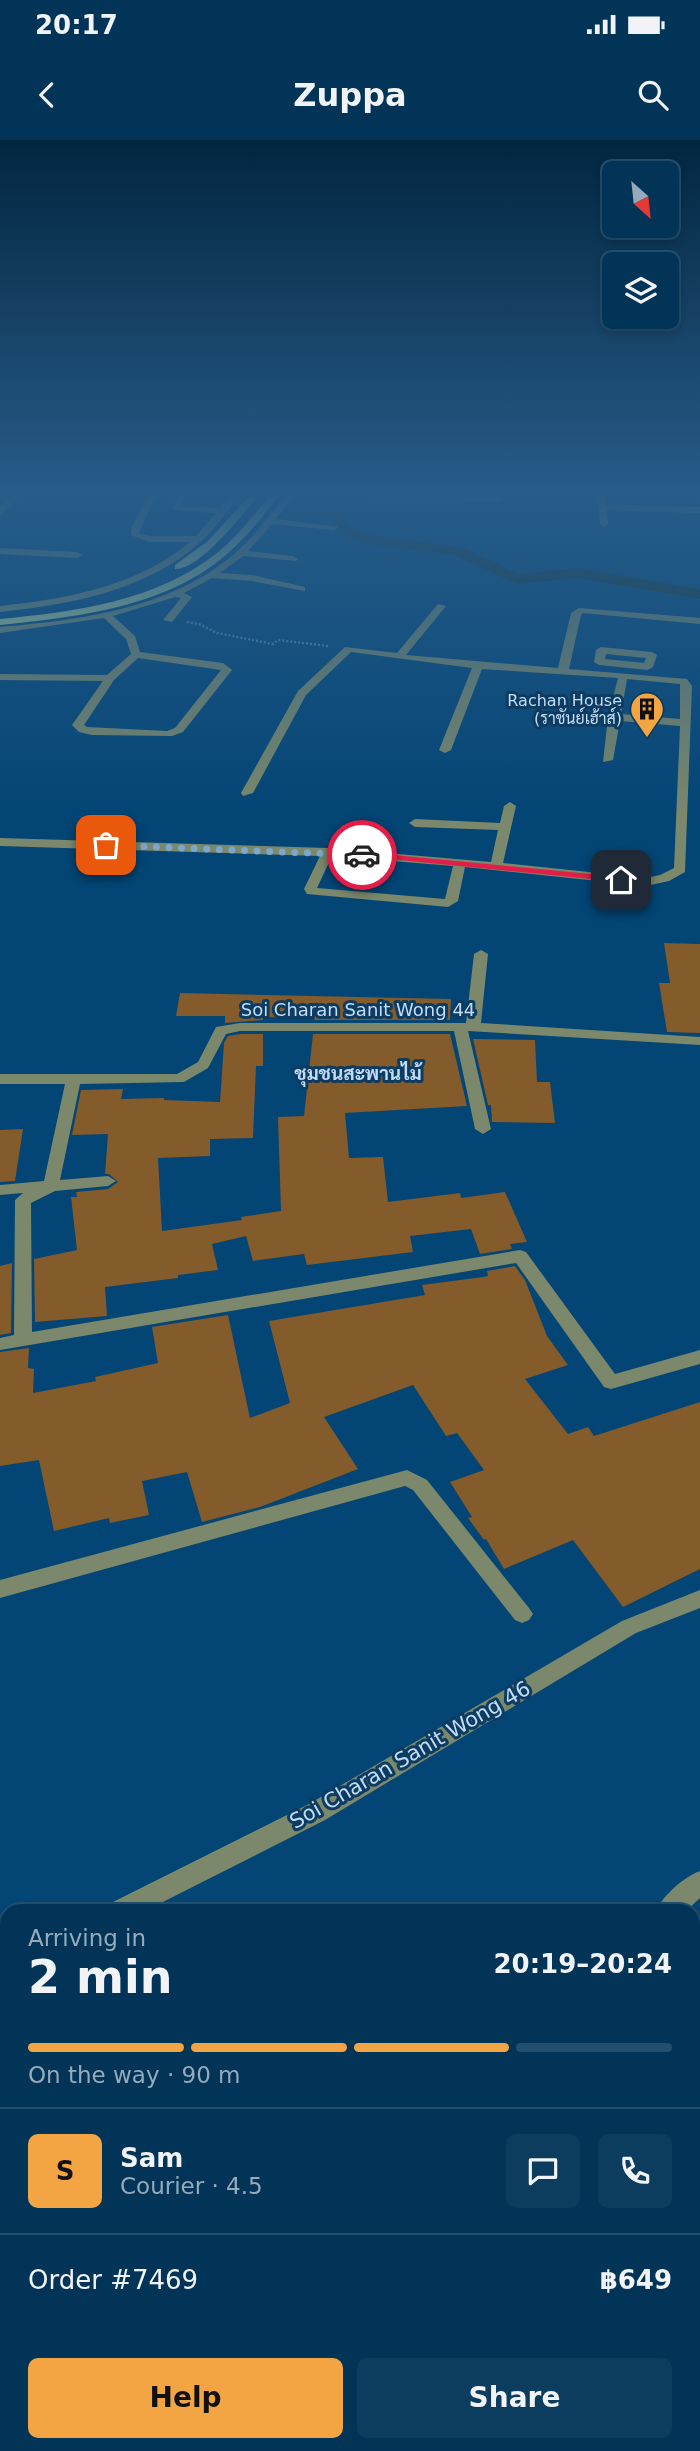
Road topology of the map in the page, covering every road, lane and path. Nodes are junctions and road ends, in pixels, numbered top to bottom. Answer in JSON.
{"nodes":[{"id":1,"x":49,"y":602,"type":"edge"},
{"id":2,"x":67,"y":602,"type":"edge"},
{"id":3,"x":113,"y":602,"type":"edge"},
{"id":4,"x":145,"y":602,"type":"edge"},
{"id":5,"x":183,"y":602,"type":"edge"},
{"id":6,"x":441,"y":606,"type":"dead end"},
{"id":7,"x":0,"y":612,"type":"edge"},
{"id":8,"x":105,"y":614,"type":"junction"},
{"id":9,"x":168,"y":620,"type":"joint"},
{"id":10,"x":700,"y":621,"type":"edge"},
{"id":11,"x":0,"y":622,"type":"edge"},
{"id":12,"x":0,"y":630,"type":"edge"},
{"id":13,"x":349,"y":649,"type":"junction"},
{"id":14,"x":136,"y":655,"type":"junction"},
{"id":15,"x":399,"y":657,"type":"junction"},
{"id":16,"x":478,"y":665,"type":"junction"},
{"id":17,"x":562,"y":671,"type":"junction"},
{"id":18,"x":623,"y":673,"type":"junction"},
{"id":19,"x":0,"y":677,"type":"edge"},
{"id":20,"x":110,"y":678,"type":"junction"},
{"id":21,"x":614,"y":717,"type":"junction"},
{"id":22,"x":685,"y":723,"type":"junction"},
{"id":23,"x":684,"y":740,"type":"junction"},
{"id":24,"x":700,"y":741,"type":"edge"},
{"id":25,"x":445,"y":750,"type":"dead end"},
{"id":26,"x":607,"y":760,"type":"dead end"},
{"id":27,"x":247,"y":793,"type":"dead end"},
{"id":28,"x":510,"y":806,"type":"dead end"},
{"id":29,"x":415,"y":823,"type":"dead end"},
{"id":30,"x":505,"y":827,"type":"junction"},
{"id":31,"x":0,"y":842,"type":"edge"},
{"id":32,"x":328,"y":852,"type":"junction"},
{"id":33,"x":460,"y":863,"type":"junction"},
{"id":34,"x":496,"y":866,"type":"junction"},
{"id":35,"x":481,"y":954,"type":"dead end"},
{"id":36,"x":467,"y":1027,"type":"junction"},
{"id":37,"x":700,"y":1041,"type":"edge"},
{"id":38,"x":74,"y":1078,"type":"junction"},
{"id":39,"x":0,"y":1079,"type":"edge"},
{"id":40,"x":483,"y":1129,"type":"dead end"},
{"id":41,"x":108,"y":1181,"type":"dead end"},
{"id":42,"x":51,"y":1185,"type":"junction"},
{"id":43,"x":0,"y":1190,"type":"edge"},
{"id":44,"x":23,"y":1340,"type":"junction"},
{"id":45,"x":0,"y":1344,"type":"edge"},
{"id":46,"x":700,"y":1357,"type":"edge"},
{"id":47,"x":0,"y":1590,"type":"edge"},
{"id":48,"x":700,"y":1599,"type":"edge"},
{"id":49,"x":522,"y":1614,"type":"dead end"},
{"id":50,"x":700,"y":1882,"type":"edge"},
{"id":51,"x":134,"y":1904,"type":"edge"},
{"id":52,"x":676,"y":1904,"type":"edge"}],
"edges":[{"from":1,"to":7,"type":"street"},
{"from":2,"to":7,"type":"main road"},
{"from":3,"to":11,"type":"main road"},
{"from":4,"to":8,"type":"street"},
{"from":5,"to":9,"type":"street"},
{"from":6,"to":15,"type":"street"},
{"from":8,"to":12,"type":"street"},
{"from":8,"to":14,"type":"street"},
{"from":9,"to":13,"type":"path"},
{"from":10,"to":17,"type":"street"},
{"from":13,"to":15,"type":"street"},
{"from":13,"to":27,"type":"street"},
{"from":14,"to":20,"type":"street"},
{"from":14,"to":20,"type":"street"},
{"from":15,"to":16,"type":"street"},
{"from":16,"to":17,"type":"street"},
{"from":16,"to":25,"type":"street"},
{"from":17,"to":18,"type":"street"},
{"from":18,"to":21,"type":"street"},
{"from":18,"to":22,"type":"street"},
{"from":19,"to":20,"type":"street"},
{"from":21,"to":22,"type":"street"},
{"from":21,"to":26,"type":"street"},
{"from":22,"to":23,"type":"street"},
{"from":23,"to":24,"type":"street"},
{"from":23,"to":34,"type":"street"},
{"from":28,"to":30,"type":"street"},
{"from":29,"to":30,"type":"street"},
{"from":30,"to":34,"type":"street"},
{"from":31,"to":32,"type":"street"},
{"from":32,"to":33,"type":"street"},
{"from":32,"to":33,"type":"street"},
{"from":33,"to":34,"type":"street"},
{"from":35,"to":36,"type":"street"},
{"from":36,"to":37,"type":"street","name":"Soi Charan Sanit Wong 44"},
{"from":36,"to":38,"type":"street","name":"Soi Charan Sanit Wong 44"},
{"from":36,"to":40,"type":"street"},
{"from":38,"to":39,"type":"street","name":"Soi Charan Sanit Wong 44"},
{"from":38,"to":42,"type":"street"},
{"from":41,"to":42,"type":"street"},
{"from":42,"to":43,"type":"street"},
{"from":42,"to":44,"type":"street"},
{"from":44,"to":45,"type":"street"},
{"from":44,"to":46,"type":"street"},
{"from":47,"to":49,"type":"street"},
{"from":48,"to":51,"type":"street","name":"Soi Charan Sanit Wong 46"},
{"from":50,"to":52,"type":"street"}]}
